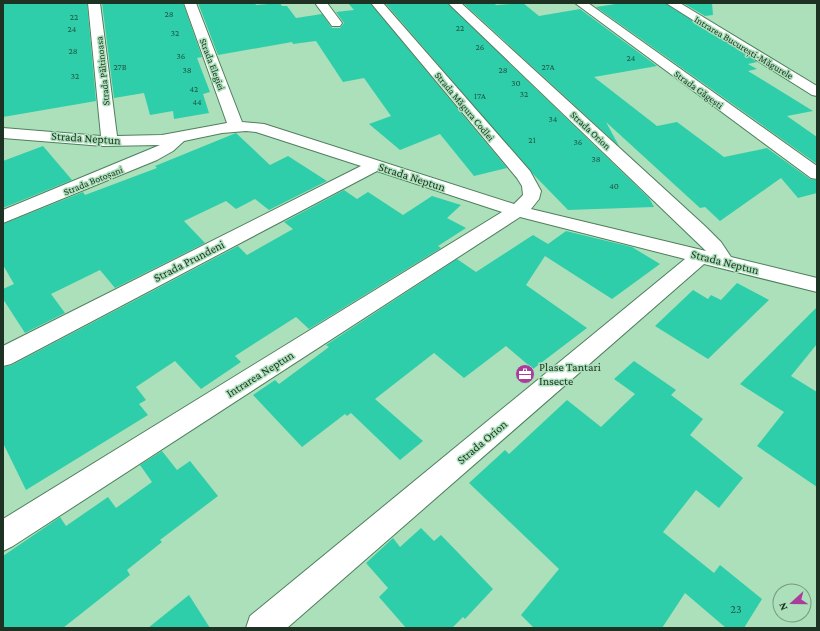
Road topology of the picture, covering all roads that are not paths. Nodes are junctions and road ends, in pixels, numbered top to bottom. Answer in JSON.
{"nodes":[{"id":1,"x":94,"y":3,"type":"edge"},
{"id":2,"x":190,"y":3,"type":"edge"},
{"id":3,"x":321,"y":3,"type":"edge"},
{"id":4,"x":377,"y":3,"type":"edge"},
{"id":5,"x":454,"y":3,"type":"edge"},
{"id":6,"x":581,"y":3,"type":"edge"},
{"id":7,"x":672,"y":3,"type":"edge"},
{"id":8,"x":336,"y":23,"type":"dead end"},
{"id":9,"x":817,"y":92,"type":"edge"},
{"id":10,"x":236,"y":126,"type":"junction"},
{"id":11,"x":3,"y":133,"type":"edge"},
{"id":12,"x":179,"y":138,"type":"junction"},
{"id":13,"x":109,"y":140,"type":"junction"},
{"id":14,"x":376,"y":165,"type":"junction"},
{"id":15,"x":817,"y":174,"type":"edge"},
{"id":16,"x":517,"y":211,"type":"junction"},
{"id":17,"x":3,"y":217,"type":"edge"},
{"id":18,"x":712,"y":259,"type":"junction"},
{"id":19,"x":817,"y":284,"type":"edge"},
{"id":20,"x":3,"y":357,"type":"edge"},
{"id":21,"x":3,"y":536,"type":"edge"},
{"id":22,"x":262,"y":628,"type":"edge"}],
"edges":[{"from":1,"to":13,"type":"street","name":"Strada Păltinoasa"},
{"from":2,"to":10,"type":"street","name":"Strada Elegiei"},
{"from":3,"to":8,"type":"street"},
{"from":4,"to":16,"type":"street","name":"Strada Măgura Codlei"},
{"from":5,"to":18,"type":"street","name":"Strada Orion"},
{"from":6,"to":15,"type":"street","name":"Strada Găgești"},
{"from":7,"to":9,"type":"street","name":"Intrarea București-Măgurele"},
{"from":10,"to":12,"type":"street","name":"Strada Neptun"},
{"from":10,"to":14,"type":"street","name":"Strada Neptun"},
{"from":11,"to":13,"type":"street","name":"Strada Neptun"},
{"from":12,"to":13,"type":"street","name":"Strada Neptun"},
{"from":12,"to":17,"type":"street","name":"Strada Botoșani"},
{"from":14,"to":16,"type":"street","name":"Strada Neptun"},
{"from":14,"to":20,"type":"street","name":"Strada Prundeni"},
{"from":16,"to":18,"type":"street","name":"Strada Neptun"},
{"from":16,"to":21,"type":"street","name":"Intrarea Neptun"},
{"from":18,"to":19,"type":"street","name":"Strada Neptun"},
{"from":18,"to":22,"type":"street","name":"Strada Orion"}]}
